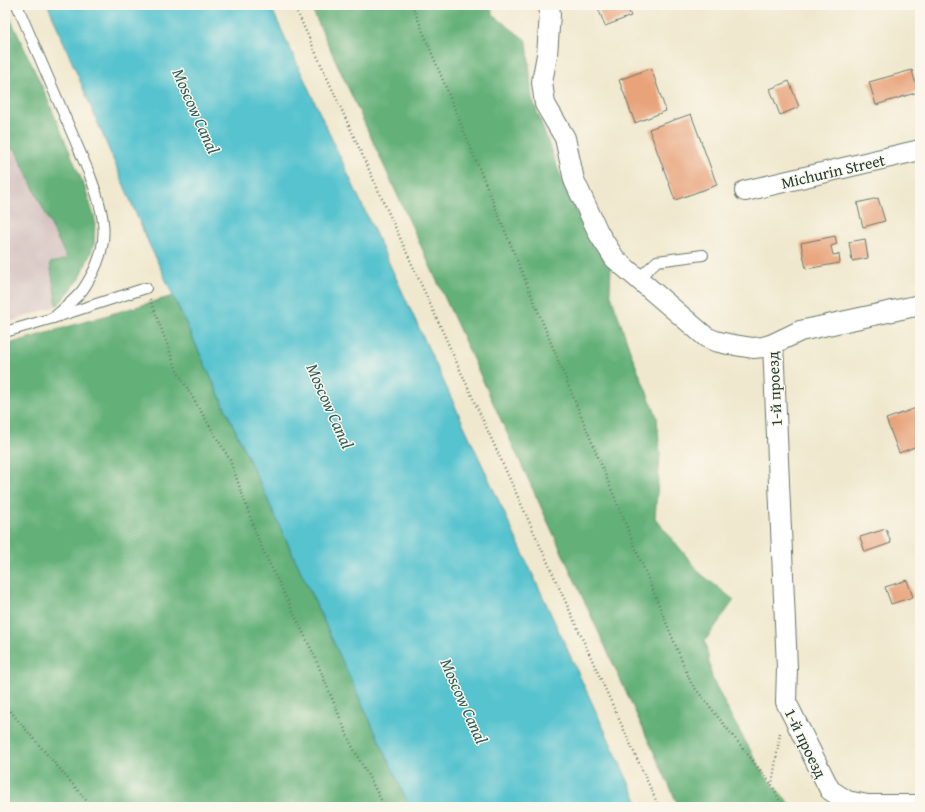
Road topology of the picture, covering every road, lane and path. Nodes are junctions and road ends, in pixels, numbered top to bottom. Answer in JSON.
{"nodes":[{"id":1,"x":17,"y":5,"type":"edge"},
{"id":2,"x":294,"y":5,"type":"edge"},
{"id":3,"x":412,"y":5,"type":"edge"},
{"id":4,"x":549,"y":5,"type":"edge"},
{"id":5,"x":920,"y":150,"type":"edge"},
{"id":6,"x":745,"y":191,"type":"dead end"},
{"id":7,"x":703,"y":255,"type":"dead end"},
{"id":8,"x":638,"y":279,"type":"junction"},
{"id":9,"x":146,"y":288,"type":"joint"},
{"id":10,"x":920,"y":305,"type":"edge"},
{"id":11,"x":53,"y":318,"type":"junction"},
{"id":12,"x":5,"y":332,"type":"edge"},
{"id":13,"x":773,"y":344,"type":"junction"},
{"id":14,"x":5,"y":705,"type":"edge"},
{"id":15,"x":781,"y":732,"type":"dead end"},
{"id":16,"x":772,"y":785,"type":"junction"},
{"id":17,"x":918,"y":805,"type":"dead end"},
{"id":18,"x":92,"y":807,"type":"edge"},
{"id":19,"x":385,"y":807,"type":"edge"},
{"id":20,"x":659,"y":807,"type":"edge"},
{"id":21,"x":783,"y":807,"type":"edge"}],
"edges":[{"from":1,"to":11,"type":"lane"},
{"from":2,"to":20,"type":"path"},
{"from":3,"to":16,"type":"path"},
{"from":4,"to":8,"type":"street","name":"1-й проезд"},
{"from":5,"to":6,"type":"street","name":"Michurin Street"},
{"from":7,"to":8,"type":"lane"},
{"from":8,"to":13,"type":"street","name":"1-й проезд"},
{"from":9,"to":11,"type":"lane"},
{"from":9,"to":19,"type":"path"},
{"from":10,"to":13,"type":"street"},
{"from":11,"to":12,"type":"lane"},
{"from":13,"to":17,"type":"street","name":"1-й проезд"},
{"from":14,"to":18,"type":"path"},
{"from":15,"to":16,"type":"path"},
{"from":16,"to":21,"type":"path"}]}
